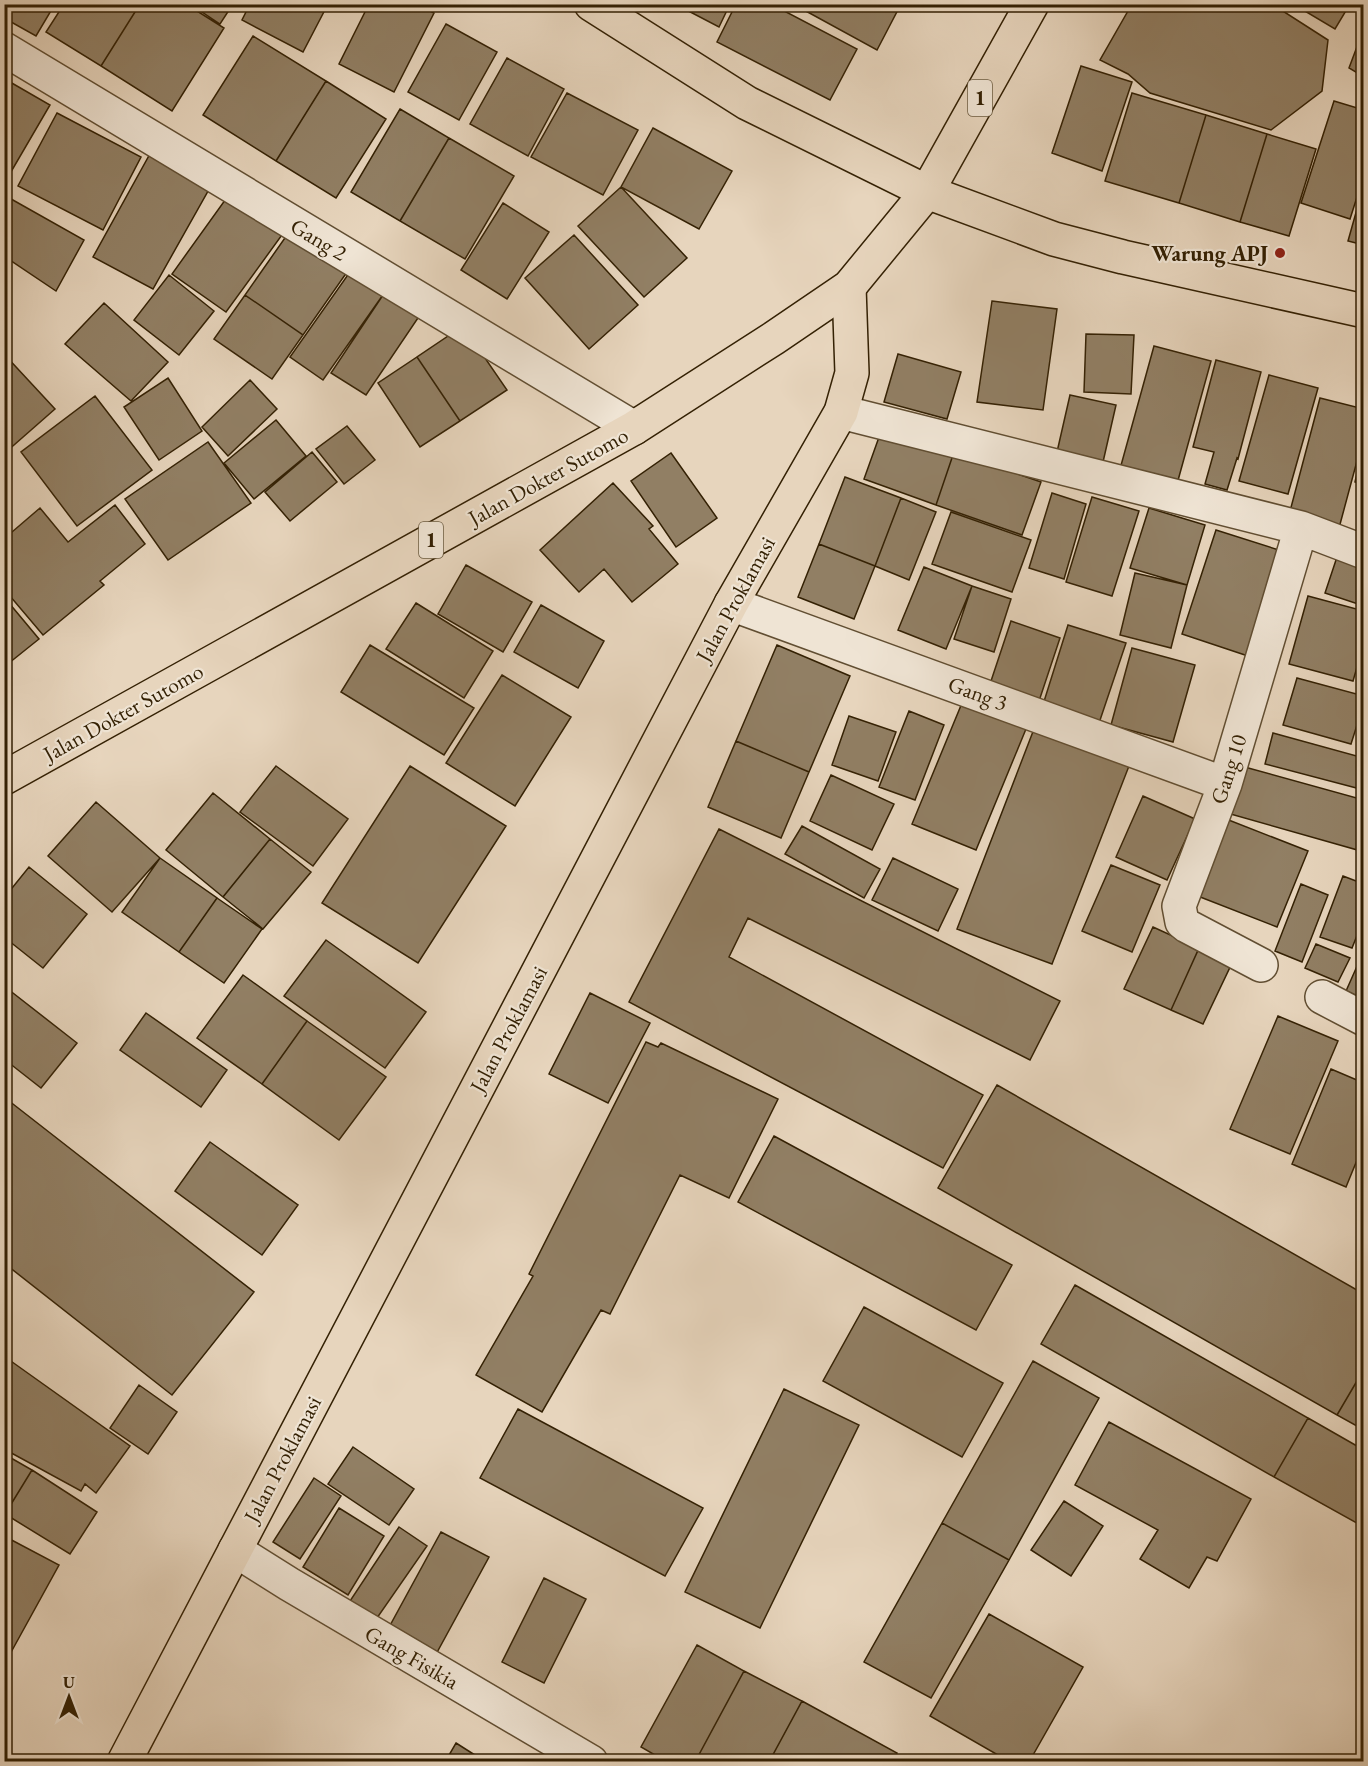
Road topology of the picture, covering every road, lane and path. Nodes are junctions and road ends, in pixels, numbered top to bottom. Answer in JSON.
{"nodes":[{"id":1,"x":1032,"y":4,"type":"edge"},
{"id":2,"x":600,"y":7,"type":"edge"},
{"id":3,"x":4,"y":49,"type":"edge"},
{"id":4,"x":927,"y":192,"type":"junction"},
{"id":5,"x":849,"y":287,"type":"junction"},
{"id":6,"x":1364,"y":311,"type":"edge"},
{"id":7,"x":842,"y":412,"type":"junction"},
{"id":8,"x":634,"y":428,"type":"junction"},
{"id":9,"x":1301,"y":528,"type":"junction"},
{"id":10,"x":1364,"y":552,"type":"edge"},
{"id":11,"x":731,"y":603,"type":"junction"},
{"id":12,"x":4,"y":778,"type":"edge"},
{"id":13,"x":1226,"y":784,"type":"junction"},
{"id":14,"x":1261,"y":965,"type":"dead end"},
{"id":15,"x":1322,"y":998,"type":"dead end"},
{"id":16,"x":1364,"y":1019,"type":"edge"},
{"id":17,"x":235,"y":1550,"type":"junction"},
{"id":18,"x":124,"y":1761,"type":"edge"},
{"id":19,"x":591,"y":1761,"type":"edge"}],
"edges":[{"from":1,"to":4,"type":"main road","number":"1"},
{"from":2,"to":4,"type":"main road"},
{"from":3,"to":8,"type":"street","name":"Gang 2"},
{"from":4,"to":5,"type":"main road","name":"Jalan Dokter Sutomo","number":"1"},
{"from":4,"to":6,"type":"main road"},
{"from":5,"to":7,"type":"main road","name":"Jalan Proklamasi"},
{"from":5,"to":8,"type":"main road","name":"Jalan Dokter Sutomo","number":"1"},
{"from":7,"to":9,"type":"street"},
{"from":7,"to":11,"type":"main road","name":"Jalan Proklamasi"},
{"from":8,"to":12,"type":"main road","name":"Jalan Dokter Sutomo","number":"1"},
{"from":9,"to":10,"type":"street"},
{"from":9,"to":13,"type":"street","name":"Gang 10"},
{"from":11,"to":13,"type":"street","name":"Gang 3"},
{"from":11,"to":17,"type":"main road","name":"Jalan Proklamasi"},
{"from":13,"to":14,"type":"street","name":"Gang 10"},
{"from":15,"to":16,"type":"street"},
{"from":17,"to":18,"type":"main road","name":"Jalan Proklamasi"},
{"from":17,"to":19,"type":"street","name":"Gang Fisikia"}]}
